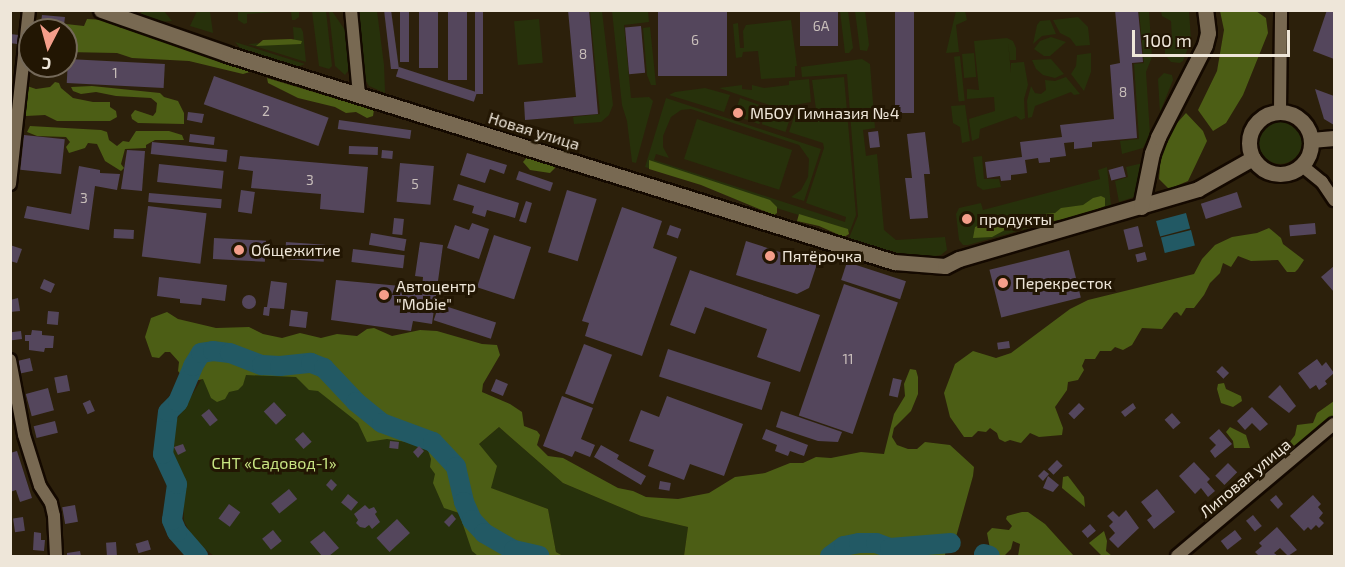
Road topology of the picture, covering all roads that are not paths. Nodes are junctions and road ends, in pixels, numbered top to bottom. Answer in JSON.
{"nodes":[{"id":1,"x":29,"y":10,"type":"edge"},
{"id":2,"x":101,"y":10,"type":"edge"},
{"id":3,"x":351,"y":10,"type":"edge"},
{"id":4,"x":1205,"y":10,"type":"edge"},
{"id":5,"x":1281,"y":10,"type":"edge"},
{"id":6,"x":359,"y":95,"type":"junction"},
{"id":7,"x":1280,"y":112,"type":"junction"},
{"id":8,"x":1335,"y":138,"type":"edge"},
{"id":9,"x":1311,"y":140,"type":"junction"},
{"id":10,"x":1253,"y":158,"type":"junction"},
{"id":11,"x":1301,"y":165,"type":"junction"},
{"id":12,"x":1328,"y":182,"type":"edge"},
{"id":13,"x":10,"y":184,"type":"edge"},
{"id":14,"x":1335,"y":200,"type":"edge"},
{"id":15,"x":1141,"y":207,"type":"junction"},
{"id":16,"x":10,"y":360,"type":"edge"},
{"id":17,"x":1335,"y":424,"type":"edge"},
{"id":18,"x":56,"y":556,"type":"edge"},
{"id":19,"x":1177,"y":556,"type":"edge"}],
"edges":[{"from":1,"to":13,"type":"street"},
{"from":2,"to":6,"type":"street","name":"Новая улица"},
{"from":3,"to":6,"type":"street"},
{"from":4,"to":15,"type":"street"},
{"from":5,"to":7,"type":"street"},
{"from":6,"to":15,"type":"street","name":"Новая улица"},
{"from":7,"to":9,"type":"street"},
{"from":7,"to":10,"type":"street"},
{"from":8,"to":9,"type":"street"},
{"from":9,"to":11,"type":"street"},
{"from":10,"to":11,"type":"street"},
{"from":10,"to":15,"type":"street","name":"Новая улица"},
{"from":11,"to":12,"type":"street"},
{"from":12,"to":14,"type":"street"},
{"from":16,"to":18,"type":"street"},
{"from":17,"to":19,"type":"street","name":"Липовая улица"}]}
